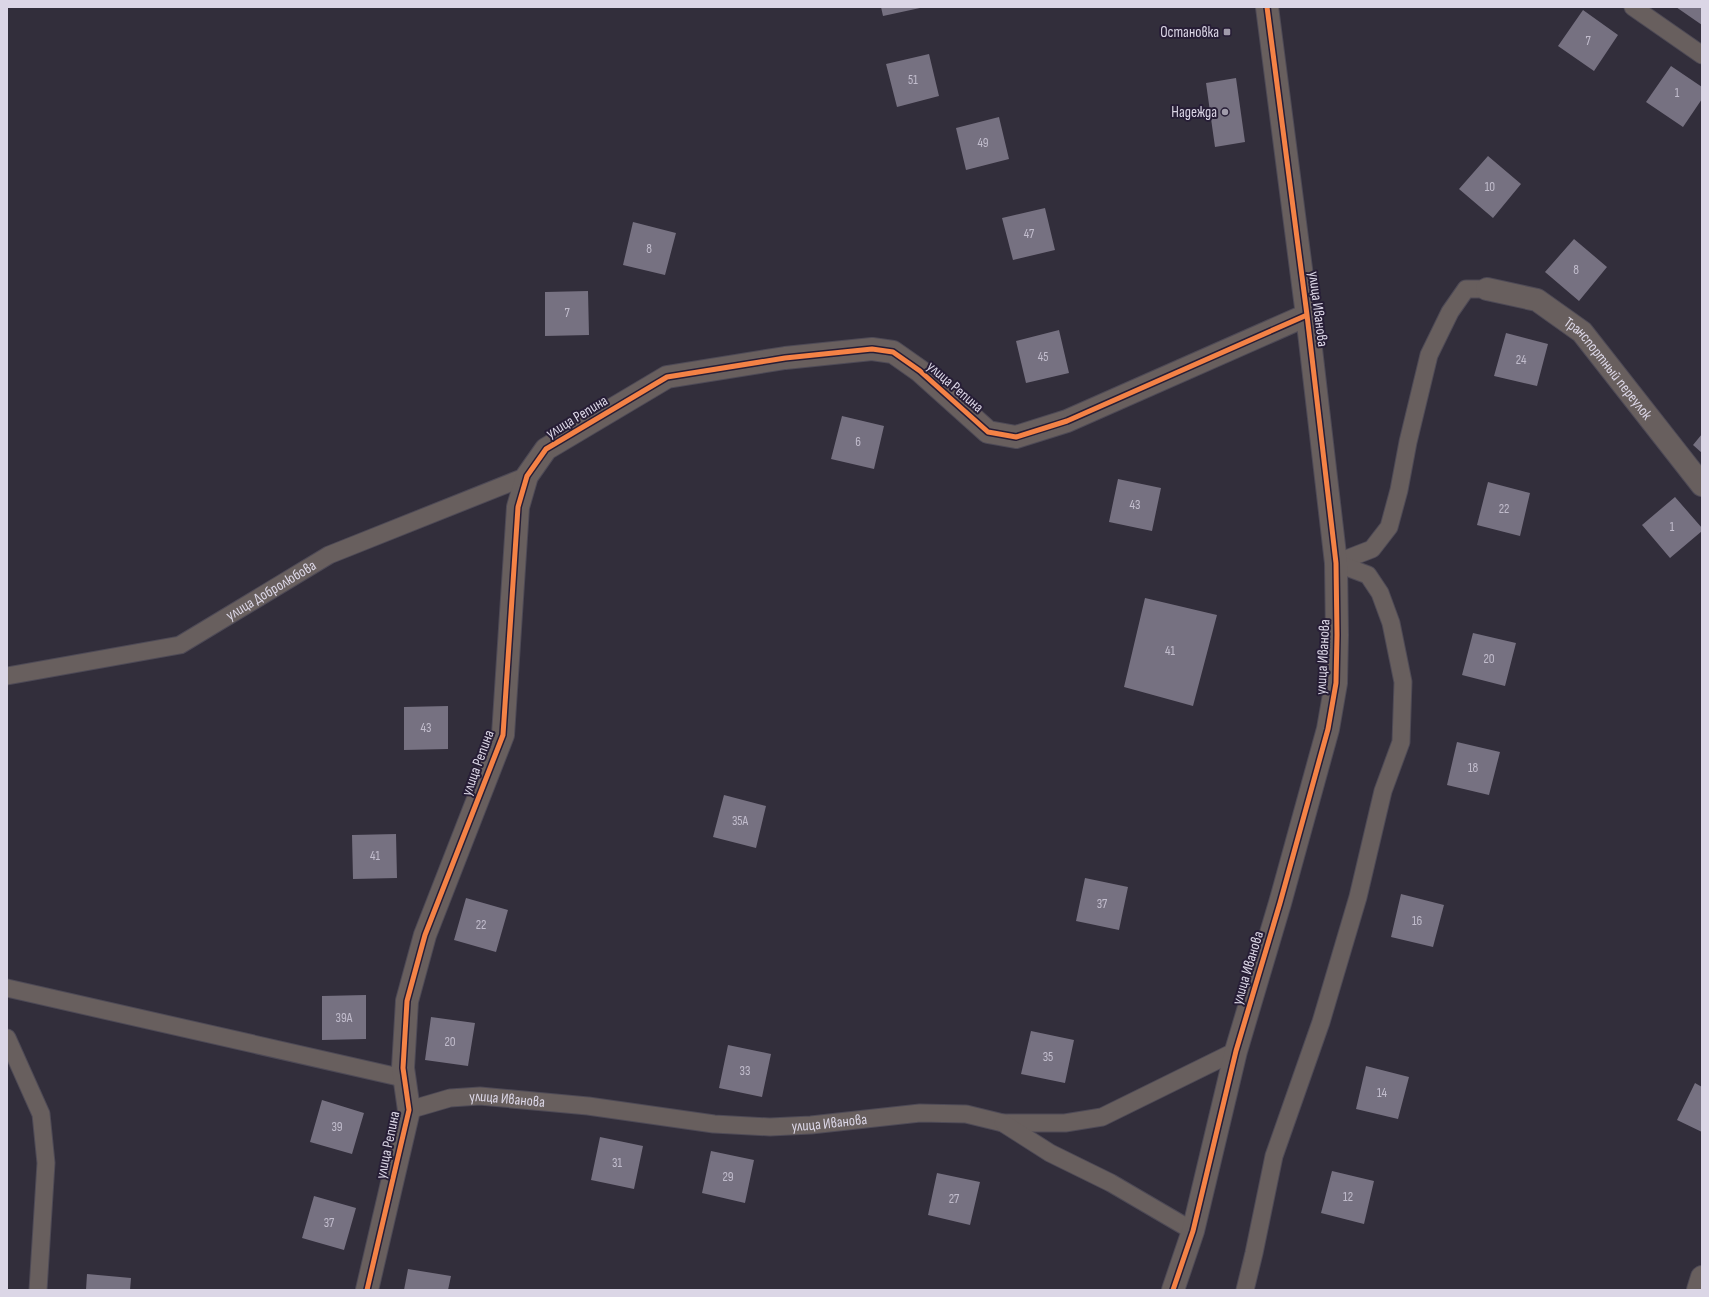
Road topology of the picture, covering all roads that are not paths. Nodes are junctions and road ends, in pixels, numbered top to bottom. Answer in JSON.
{"nodes":[{"id":1,"x":1267,"y":7,"type":"edge"},
{"id":2,"x":1633,"y":7,"type":"edge"},
{"id":3,"x":1702,"y":54,"type":"edge"},
{"id":4,"x":1487,"y":289,"type":"joint"},
{"id":5,"x":1307,"y":315,"type":"junction"},
{"id":6,"x":527,"y":476,"type":"junction"},
{"id":7,"x":1702,"y":485,"type":"edge"},
{"id":8,"x":1336,"y":563,"type":"junction"},
{"id":9,"x":7,"y":676,"type":"edge"},
{"id":10,"x":7,"y":988,"type":"edge"},
{"id":11,"x":7,"y":1038,"type":"edge"},
{"id":12,"x":1236,"y":1051,"type":"junction"},
{"id":13,"x":403,"y":1078,"type":"junction"},
{"id":14,"x":409,"y":1110,"type":"junction"},
{"id":15,"x":1003,"y":1123,"type":"junction"},
{"id":16,"x":1192,"y":1230,"type":"junction"},
{"id":17,"x":1702,"y":1277,"type":"edge"},
{"id":18,"x":38,"y":1290,"type":"edge"},
{"id":19,"x":367,"y":1290,"type":"edge"},
{"id":20,"x":1173,"y":1290,"type":"edge"},
{"id":21,"x":1245,"y":1290,"type":"edge"},
{"id":22,"x":1698,"y":1290,"type":"edge"}],
"edges":[{"from":1,"to":5,"type":"street","name":"улица Иванова"},
{"from":2,"to":3,"type":"lane"},
{"from":4,"to":7,"type":"street","name":"Транспортный переулок"},
{"from":4,"to":8,"type":"lane"},
{"from":5,"to":6,"type":"street","name":"улица Репина"},
{"from":5,"to":8,"type":"street","name":"улица Иванова"},
{"from":6,"to":9,"type":"lane","name":"улица Добролюбова"},
{"from":6,"to":13,"type":"street","name":"улица Репина"},
{"from":8,"to":12,"type":"street","name":"улица Иванова"},
{"from":8,"to":21,"type":"lane"},
{"from":10,"to":13,"type":"lane"},
{"from":11,"to":18,"type":"lane"},
{"from":12,"to":15,"type":"lane","name":"улица Иванова"},
{"from":12,"to":16,"type":"street","name":"улица Иванова"},
{"from":13,"to":14,"type":"street","name":"улица Репина"},
{"from":14,"to":15,"type":"lane","name":"улица Иванова"},
{"from":14,"to":19,"type":"street","name":"улица Репина"},
{"from":15,"to":16,"type":"lane"},
{"from":16,"to":20,"type":"street","name":"улица Иванова"},
{"from":17,"to":22,"type":"street"}]}
